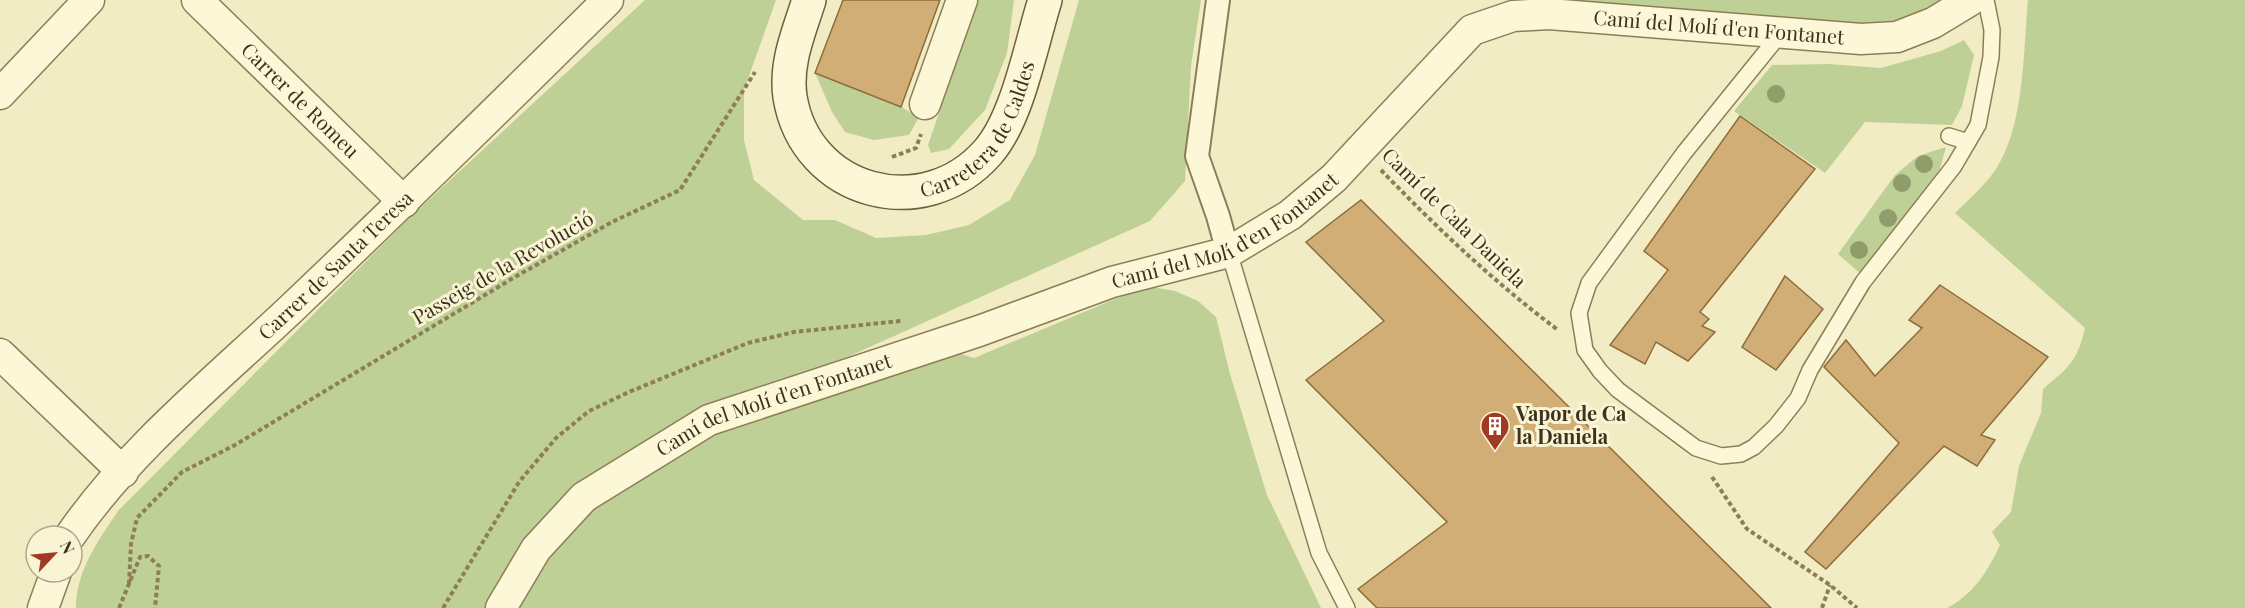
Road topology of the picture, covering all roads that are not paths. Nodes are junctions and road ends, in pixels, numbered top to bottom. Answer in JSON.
{"nodes":[{"id":1,"x":89,"y":0,"type":"edge"},
{"id":2,"x":197,"y":0,"type":"edge"},
{"id":3,"x":608,"y":0,"type":"edge"},
{"id":4,"x":809,"y":0,"type":"edge"},
{"id":5,"x":962,"y":0,"type":"edge"},
{"id":6,"x":1045,"y":0,"type":"edge"},
{"id":7,"x":1218,"y":0,"type":"edge"},
{"id":8,"x":1971,"y":0,"type":"edge"},
{"id":9,"x":1986,"y":0,"type":"edge"},
{"id":10,"x":1781,"y":33,"type":"junction"},
{"id":11,"x":0,"y":94,"type":"edge"},
{"id":12,"x":925,"y":104,"type":"road end"},
{"id":13,"x":1949,"y":136,"type":"dead end"},
{"id":14,"x":1968,"y":142,"type":"junction"},
{"id":15,"x":404,"y":202,"type":"junction"},
{"id":16,"x":1226,"y":243,"type":"junction"},
{"id":17,"x":0,"y":354,"type":"edge"},
{"id":18,"x":123,"y":472,"type":"junction"},
{"id":19,"x":78,"y":524,"type":"edge"},
{"id":20,"x":52,"y":584,"type":"edge"},
{"id":21,"x":43,"y":608,"type":"edge"},
{"id":22,"x":501,"y":608,"type":"edge"},
{"id":23,"x":1347,"y":608,"type":"edge"}],
"edges":[{"from":1,"to":11,"type":"street"},
{"from":2,"to":15,"type":"street","name":"Carrer de Romeu"},
{"from":3,"to":15,"type":"street","name":"Carrer de Santa Teresa"},
{"from":4,"to":6,"type":"main road","name":"Carretera de Caldes"},
{"from":5,"to":12,"type":"street"},
{"from":7,"to":16,"type":"street","name":"Camí del Molí d'en Fontanet"},
{"from":8,"to":10,"type":"street","name":"Camí del Molí d'en Fontanet"},
{"from":9,"to":14,"type":"lane"},
{"from":10,"to":14,"type":"lane"},
{"from":10,"to":16,"type":"street","name":"Camí del Molí d'en Fontanet"},
{"from":13,"to":14,"type":"lane"},
{"from":15,"to":18,"type":"street","name":"Carrer de Santa Teresa"},
{"from":16,"to":22,"type":"street","name":"Camí del Molí d'en Fontanet"},
{"from":16,"to":23,"type":"lane"},
{"from":17,"to":18,"type":"street"},
{"from":18,"to":19,"type":"street","name":"Carrer de Santa Teresa"},
{"from":20,"to":21,"type":"street"}]}
